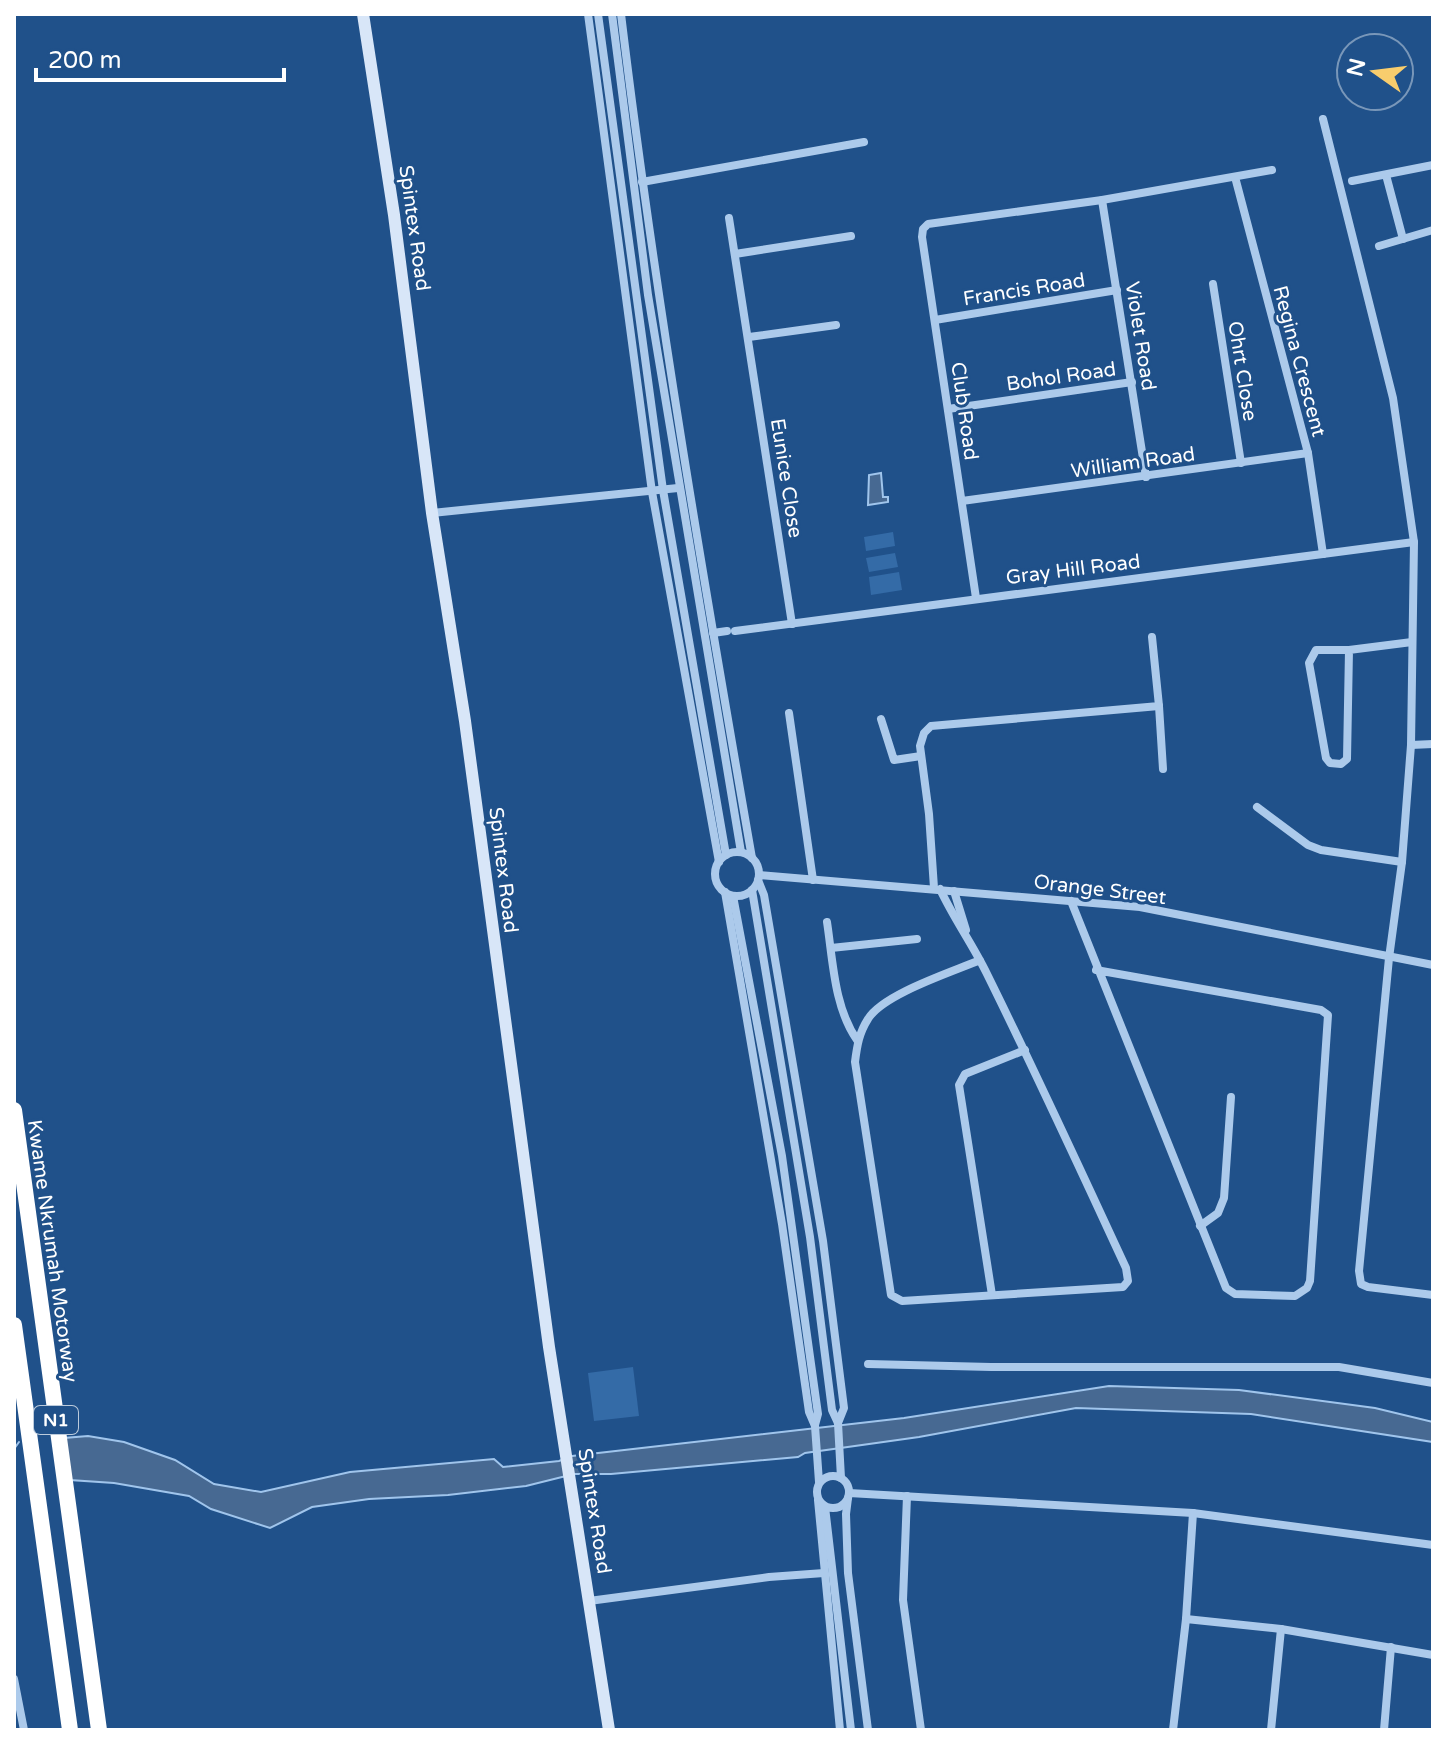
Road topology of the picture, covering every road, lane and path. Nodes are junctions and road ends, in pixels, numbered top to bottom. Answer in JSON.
{"nodes":[{"id":1,"x":363,"y":14,"type":"edge"},
{"id":2,"x":588,"y":14,"type":"edge"},
{"id":3,"x":598,"y":14,"type":"edge"},
{"id":4,"x":612,"y":14,"type":"edge"},
{"id":5,"x":621,"y":14,"type":"edge"},
{"id":6,"x":1323,"y":119,"type":"dead end"},
{"id":7,"x":864,"y":142,"type":"dead end"},
{"id":8,"x":1433,"y":165,"type":"edge"},
{"id":9,"x":1272,"y":170,"type":"dead end"},
{"id":10,"x":1386,"y":175,"type":"junction"},
{"id":11,"x":1235,"y":177,"type":"junction"},
{"id":12,"x":1352,"y":181,"type":"dead end"},
{"id":13,"x":642,"y":182,"type":"junction"},
{"id":14,"x":1102,"y":200,"type":"junction"},
{"id":15,"x":729,"y":218,"type":"dead end"},
{"id":16,"x":1433,"y":230,"type":"edge"},
{"id":17,"x":851,"y":236,"type":"dead end"},
{"id":18,"x":1403,"y":239,"type":"junction"},
{"id":19,"x":1379,"y":246,"type":"dead end"},
{"id":20,"x":735,"y":254,"type":"junction"},
{"id":21,"x":1213,"y":284,"type":"dead end"},
{"id":22,"x":1117,"y":290,"type":"junction"},
{"id":23,"x":935,"y":320,"type":"junction"},
{"id":24,"x":836,"y":325,"type":"dead end"},
{"id":25,"x":749,"y":337,"type":"junction"},
{"id":26,"x":1132,"y":382,"type":"junction"},
{"id":27,"x":948,"y":409,"type":"junction"},
{"id":28,"x":1308,"y":453,"type":"junction"},
{"id":29,"x":1241,"y":463,"type":"junction"},
{"id":30,"x":1146,"y":477,"type":"junction"},
{"id":31,"x":678,"y":488,"type":"junction"},
{"id":32,"x":663,"y":490,"type":"junction"},
{"id":33,"x":652,"y":492,"type":"junction"},
{"id":34,"x":962,"y":501,"type":"junction"},
{"id":35,"x":432,"y":513,"type":"junction"},
{"id":36,"x":1414,"y":542,"type":"junction"},
{"id":37,"x":1323,"y":554,"type":"junction"},
{"id":38,"x":976,"y":598,"type":"junction"},
{"id":39,"x":792,"y":624,"type":"junction"},
{"id":40,"x":713,"y":633,"type":"junction"},
{"id":41,"x":1152,"y":637,"type":"dead end"},
{"id":42,"x":1412,"y":642,"type":"junction"},
{"id":43,"x":1349,"y":650,"type":"junction"},
{"id":44,"x":1159,"y":706,"type":"junction"},
{"id":45,"x":789,"y":713,"type":"dead end"},
{"id":46,"x":881,"y":719,"type":"dead end"},
{"id":47,"x":1433,"y":744,"type":"edge"},
{"id":48,"x":1411,"y":745,"type":"junction"},
{"id":49,"x":921,"y":756,"type":"junction"},
{"id":50,"x":1163,"y":769,"type":"dead end"},
{"id":51,"x":1257,"y":807,"type":"dead end"},
{"id":52,"x":741,"y":852,"type":"junction"},
{"id":53,"x":722,"y":858,"type":"junction"},
{"id":54,"x":752,"y":858,"type":"junction"},
{"id":55,"x":1402,"y":862,"type":"junction"},
{"id":56,"x":758,"y":877,"type":"junction"},
{"id":57,"x":813,"y":880,"type":"junction"},
{"id":58,"x":937,"y":889,"type":"junction"},
{"id":59,"x":752,"y":890,"type":"junction"},
{"id":60,"x":954,"y":891,"type":"junction"},
{"id":61,"x":729,"y":894,"type":"junction"},
{"id":62,"x":1071,"y":901,"type":"junction"},
{"id":63,"x":827,"y":922,"type":"dead end"},
{"id":64,"x":967,"y":934,"type":"junction"},
{"id":65,"x":917,"y":939,"type":"dead end"},
{"id":66,"x":831,"y":948,"type":"junction"},
{"id":67,"x":1389,"y":958,"type":"junction"},
{"id":68,"x":980,"y":960,"type":"junction"},
{"id":69,"x":1433,"y":965,"type":"edge"},
{"id":70,"x":1096,"y":970,"type":"junction"},
{"id":71,"x":857,"y":1040,"type":"junction"},
{"id":72,"x":1025,"y":1050,"type":"junction"},
{"id":73,"x":1231,"y":1097,"type":"dead end"},
{"id":74,"x":14,"y":1110,"type":"edge"},
{"id":75,"x":1200,"y":1226,"type":"junction"},
{"id":76,"x":992,"y":1295,"type":"junction"},
{"id":77,"x":1433,"y":1295,"type":"edge"},
{"id":78,"x":14,"y":1325,"type":"edge"},
{"id":79,"x":868,"y":1364,"type":"dead end"},
{"id":80,"x":1433,"y":1383,"type":"edge"},
{"id":81,"x":838,"y":1423,"type":"junction"},
{"id":82,"x":841,"y":1478,"type":"junction"},
{"id":83,"x":819,"y":1482,"type":"junction"},
{"id":84,"x":848,"y":1496,"type":"junction"},
{"id":85,"x":907,"y":1496,"type":"junction"},
{"id":86,"x":822,"y":1504,"type":"junction"},
{"id":87,"x":1193,"y":1513,"type":"junction"},
{"id":88,"x":1433,"y":1545,"type":"edge"},
{"id":89,"x":824,"y":1573,"type":"junction"},
{"id":90,"x":589,"y":1601,"type":"junction"},
{"id":91,"x":1186,"y":1619,"type":"junction"},
{"id":92,"x":1281,"y":1629,"type":"junction"},
{"id":93,"x":1391,"y":1647,"type":"junction"},
{"id":94,"x":1433,"y":1655,"type":"edge"},
{"id":95,"x":14,"y":1679,"type":"edge"},
{"id":96,"x":24,"y":1730,"type":"edge"},
{"id":97,"x":70,"y":1730,"type":"edge"},
{"id":98,"x":99,"y":1730,"type":"edge"},
{"id":99,"x":609,"y":1730,"type":"edge"},
{"id":100,"x":840,"y":1730,"type":"edge"},
{"id":101,"x":851,"y":1730,"type":"edge"},
{"id":102,"x":868,"y":1730,"type":"edge"},
{"id":103,"x":921,"y":1730,"type":"edge"},
{"id":104,"x":1173,"y":1730,"type":"edge"},
{"id":105,"x":1271,"y":1730,"type":"edge"},
{"id":106,"x":1384,"y":1730,"type":"edge"}],
"edges":[{"from":1,"to":35,"type":"main road","name":"Spintex Road"},
{"from":2,"to":33,"type":"street"},
{"from":3,"to":32,"type":"street"},
{"from":4,"to":31,"type":"street"},
{"from":5,"to":13,"type":"street"},
{"from":6,"to":36,"type":"street"},
{"from":7,"to":13,"type":"street"},
{"from":8,"to":10,"type":"street"},
{"from":9,"to":11,"type":"street"},
{"from":10,"to":12,"type":"street"},
{"from":10,"to":18,"type":"street"},
{"from":11,"to":14,"type":"street"},
{"from":11,"to":28,"type":"street","name":"Regina Crescent"},
{"from":13,"to":40,"type":"street"},
{"from":14,"to":22,"type":"street","name":"Violet Road"},
{"from":14,"to":23,"type":"street","name":"Club Road"},
{"from":15,"to":20,"type":"street","name":"Eunice Close"},
{"from":16,"to":18,"type":"street"},
{"from":17,"to":20,"type":"street"},
{"from":18,"to":19,"type":"street"},
{"from":20,"to":25,"type":"street","name":"Eunice Close"},
{"from":21,"to":29,"type":"street","name":"Ohrt Close"},
{"from":22,"to":23,"type":"street","name":"Francis Road"},
{"from":22,"to":26,"type":"street","name":"Violet Road"},
{"from":23,"to":27,"type":"street","name":"Club Road"},
{"from":24,"to":25,"type":"street"},
{"from":25,"to":39,"type":"street","name":"Eunice Close"},
{"from":26,"to":27,"type":"street","name":"Bohol Road"},
{"from":26,"to":30,"type":"street","name":"Violet Road"},
{"from":27,"to":34,"type":"street","name":"Club Road"},
{"from":28,"to":29,"type":"street","name":"William Road"},
{"from":28,"to":37,"type":"street","name":"Regina Crescent"},
{"from":29,"to":30,"type":"street","name":"William Road"},
{"from":30,"to":34,"type":"street","name":"William Road"},
{"from":31,"to":32,"type":"street"},
{"from":31,"to":52,"type":"street"},
{"from":32,"to":33,"type":"street"},
{"from":32,"to":53,"type":"street"},
{"from":33,"to":35,"type":"street"},
{"from":33,"to":53,"type":"street"},
{"from":34,"to":38,"type":"street","name":"Club Road"},
{"from":35,"to":90,"type":"main road","name":"Spintex Road"},
{"from":36,"to":37,"type":"street","name":"Gray Hill Road"},
{"from":36,"to":42,"type":"street"},
{"from":37,"to":38,"type":"street","name":"Gray Hill Road"},
{"from":38,"to":39,"type":"street","name":"Gray Hill Road"},
{"from":39,"to":40,"type":"street","name":"Gray Hill Road"},
{"from":40,"to":54,"type":"street"},
{"from":41,"to":44,"type":"street"},
{"from":42,"to":43,"type":"street"},
{"from":42,"to":48,"type":"street"},
{"from":43,"to":43,"type":"street"},
{"from":44,"to":49,"type":"street"},
{"from":44,"to":50,"type":"street"},
{"from":45,"to":57,"type":"street"},
{"from":46,"to":49,"type":"street"},
{"from":47,"to":48,"type":"street"},
{"from":48,"to":55,"type":"street"},
{"from":49,"to":58,"type":"street"},
{"from":51,"to":55,"type":"street"},
{"from":52,"to":53,"type":"street"},
{"from":52,"to":54,"type":"street"},
{"from":53,"to":61,"type":"street"},
{"from":54,"to":56,"type":"street"},
{"from":55,"to":67,"type":"street"},
{"from":56,"to":57,"type":"street","name":"Orange Street"},
{"from":56,"to":59,"type":"street"},
{"from":56,"to":81,"type":"street"},
{"from":57,"to":58,"type":"street","name":"Orange Street"},
{"from":58,"to":60,"type":"street","name":"Orange Street"},
{"from":58,"to":64,"type":"street"},
{"from":59,"to":61,"type":"street"},
{"from":59,"to":81,"type":"street"},
{"from":60,"to":62,"type":"street","name":"Orange Street"},
{"from":60,"to":64,"type":"street"},
{"from":61,"to":83,"type":"street"},
{"from":62,"to":67,"type":"street","name":"Orange Street"},
{"from":62,"to":70,"type":"street"},
{"from":63,"to":66,"type":"street"},
{"from":64,"to":68,"type":"street"},
{"from":65,"to":66,"type":"street"},
{"from":66,"to":71,"type":"street"},
{"from":67,"to":69,"type":"street","name":"Orange Street"},
{"from":67,"to":77,"type":"street"},
{"from":68,"to":71,"type":"street"},
{"from":68,"to":72,"type":"street"},
{"from":70,"to":75,"type":"street"},
{"from":70,"to":75,"type":"street"},
{"from":71,"to":76,"type":"street"},
{"from":72,"to":76,"type":"street"},
{"from":72,"to":76,"type":"street"},
{"from":73,"to":75,"type":"street"},
{"from":74,"to":98,"type":"highway","name":"Kwame Nkrumah Motorway","number":"N1"},
{"from":78,"to":97,"type":"highway","number":"N1"},
{"from":79,"to":80,"type":"street"},
{"from":81,"to":82,"type":"street"},
{"from":82,"to":83,"type":"street"},
{"from":82,"to":84,"type":"street"},
{"from":83,"to":86,"type":"street"},
{"from":84,"to":85,"type":"street"},
{"from":84,"to":86,"type":"street"},
{"from":84,"to":102,"type":"street"},
{"from":85,"to":87,"type":"street"},
{"from":85,"to":103,"type":"street"},
{"from":86,"to":89,"type":"street"},
{"from":86,"to":101,"type":"street"},
{"from":87,"to":88,"type":"street"},
{"from":87,"to":91,"type":"street"},
{"from":89,"to":90,"type":"street"},
{"from":89,"to":100,"type":"street"},
{"from":90,"to":99,"type":"main road","name":"Spintex Road"},
{"from":91,"to":92,"type":"street"},
{"from":91,"to":104,"type":"street"},
{"from":92,"to":93,"type":"street"},
{"from":92,"to":105,"type":"street"},
{"from":93,"to":94,"type":"street"},
{"from":93,"to":106,"type":"street"},
{"from":95,"to":96,"type":"street"}]}
